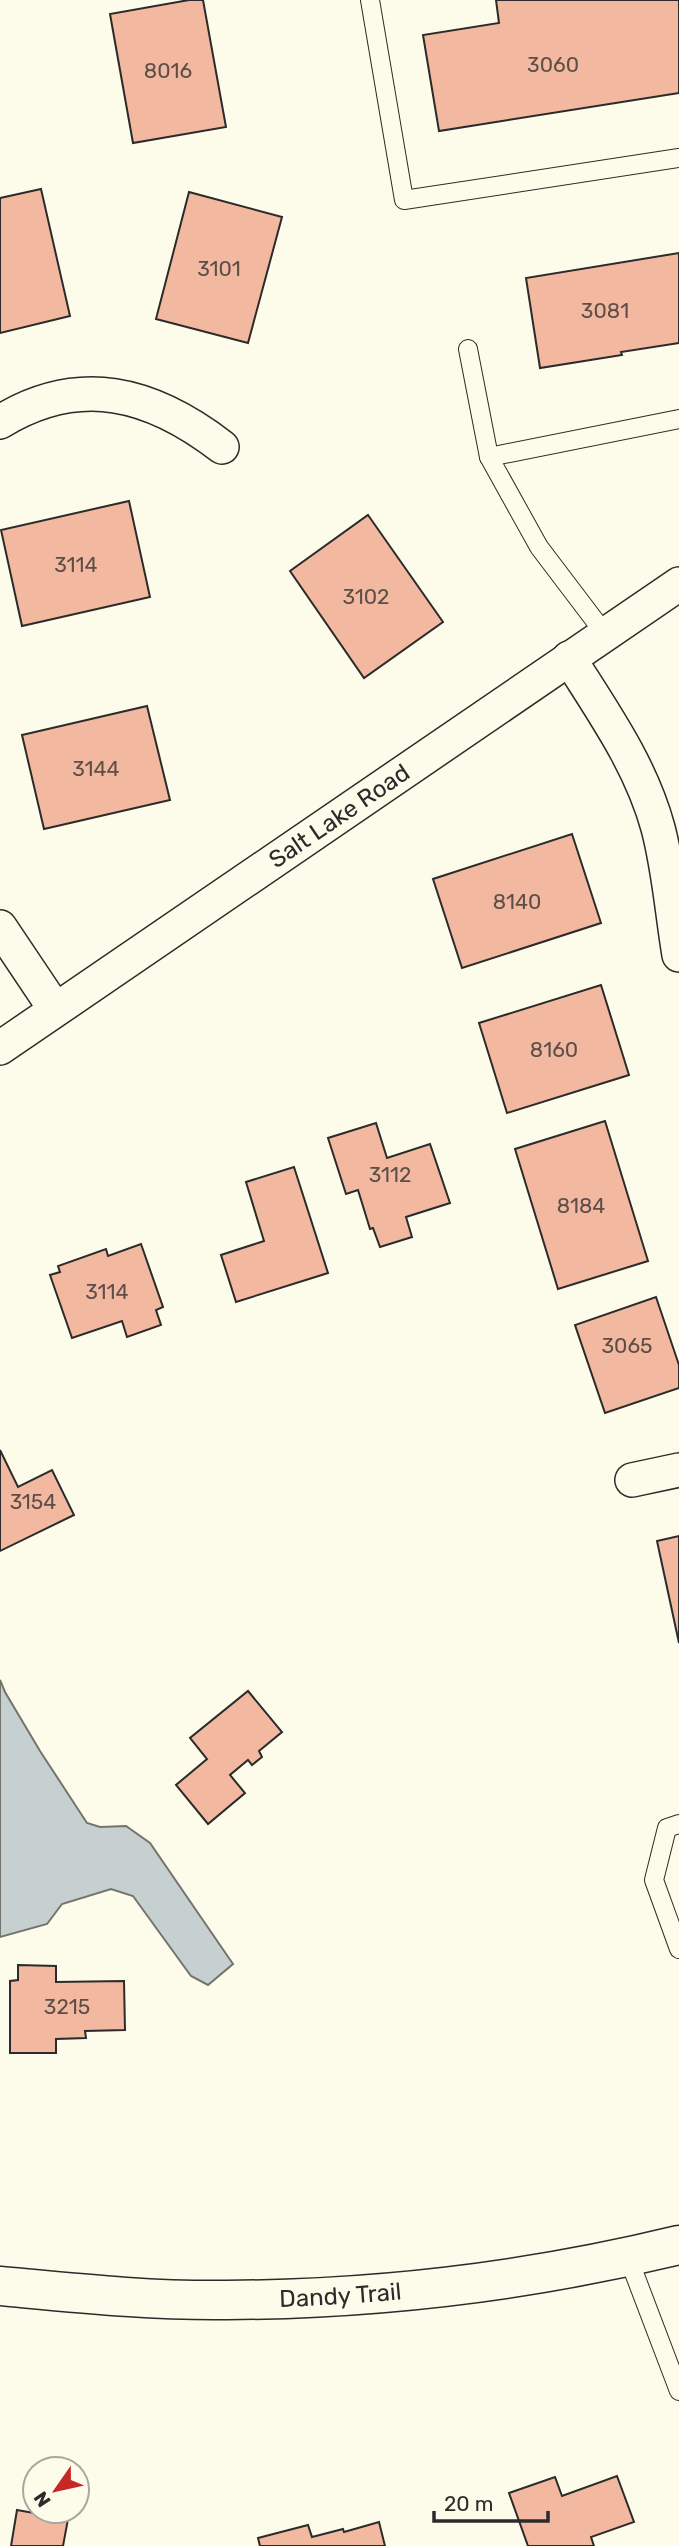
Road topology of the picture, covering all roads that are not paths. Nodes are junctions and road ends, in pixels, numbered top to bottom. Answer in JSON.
{"nodes":[{"id":1,"x":370,"y":0,"type":"edge"},
{"id":2,"x":679,"y":158,"type":"edge"},
{"id":3,"x":468,"y":349,"type":"dead end"},
{"id":4,"x":679,"y":419,"type":"edge"},
{"id":5,"x":0,"y":422,"type":"edge"},
{"id":6,"x":222,"y":447,"type":"dead end"},
{"id":7,"x":489,"y":457,"type":"junction"},
{"id":8,"x":679,"y":584,"type":"edge"},
{"id":9,"x":606,"y":634,"type":"junction"},
{"id":10,"x":569,"y":658,"type":"junction"},
{"id":11,"x":0,"y":927,"type":"edge"},
{"id":12,"x":679,"y":954,"type":"edge"},
{"id":13,"x":55,"y":1009,"type":"junction"},
{"id":14,"x":0,"y":1048,"type":"edge"},
{"id":15,"x":679,"y":1469,"type":"edge"},
{"id":16,"x":632,"y":1480,"type":"dead end"},
{"id":17,"x":679,"y":1824,"type":"edge"},
{"id":18,"x":679,"y":1949,"type":"edge"},
{"id":19,"x":679,"y":2245,"type":"edge"},
{"id":20,"x":628,"y":2257,"type":"junction"},
{"id":21,"x":0,"y":2286,"type":"edge"},
{"id":22,"x":679,"y":2391,"type":"edge"}],
"edges":[{"from":1,"to":2,"type":"lane"},
{"from":3,"to":7,"type":"lane"},
{"from":4,"to":7,"type":"lane"},
{"from":5,"to":6,"type":"street"},
{"from":7,"to":9,"type":"lane"},
{"from":8,"to":9,"type":"street","name":"Salt Lake Road"},
{"from":9,"to":10,"type":"street","name":"Salt Lake Road"},
{"from":10,"to":12,"type":"street"},
{"from":10,"to":13,"type":"street","name":"Salt Lake Road"},
{"from":11,"to":13,"type":"street"},
{"from":13,"to":14,"type":"street","name":"Salt Lake Road"},
{"from":15,"to":16,"type":"street"},
{"from":17,"to":18,"type":"lane"},
{"from":19,"to":20,"type":"main road","name":"Dandy Trail"},
{"from":20,"to":21,"type":"main road","name":"Dandy Trail"},
{"from":20,"to":22,"type":"lane"}]}
